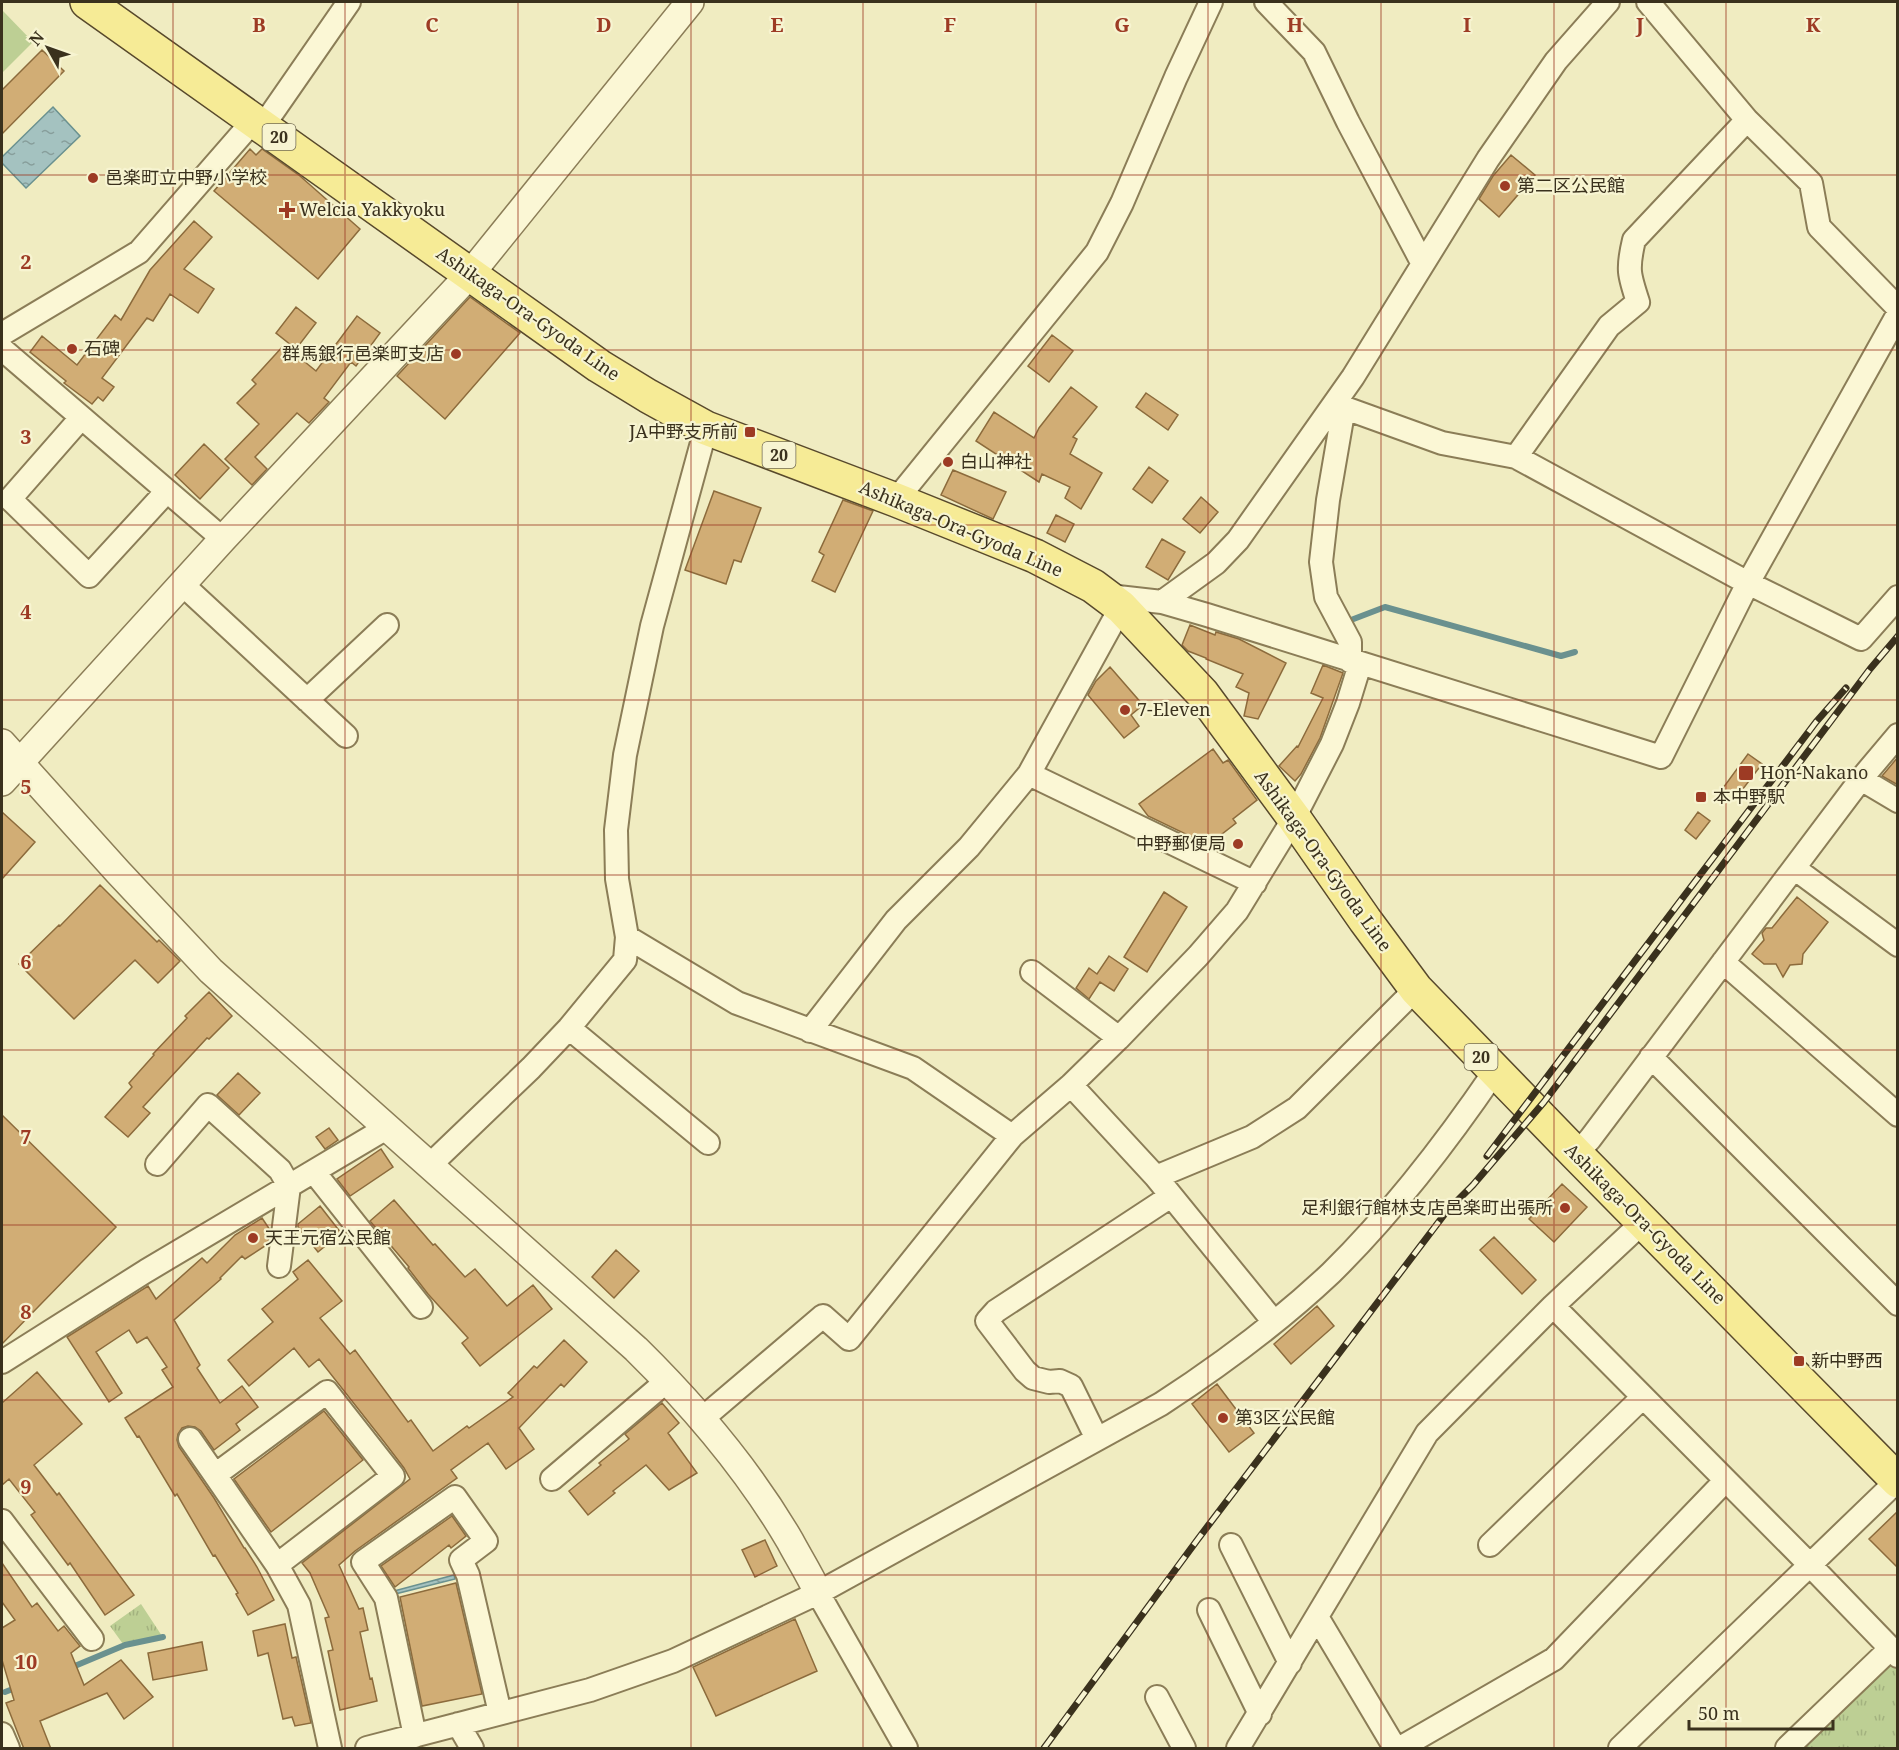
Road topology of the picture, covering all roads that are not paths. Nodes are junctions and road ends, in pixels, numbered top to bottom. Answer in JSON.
{"nodes":[{"id":1,"x":87,"y":2,"type":"edge"},
{"id":2,"x":349,"y":2,"type":"edge"},
{"id":3,"x":690,"y":2,"type":"edge"},
{"id":4,"x":1210,"y":2,"type":"edge"},
{"id":5,"x":1266,"y":2,"type":"edge"},
{"id":6,"x":1608,"y":2,"type":"edge"},
{"id":7,"x":1648,"y":2,"type":"edge"},
{"id":8,"x":1747,"y":120,"type":"junction"},
{"id":9,"x":259,"y":123,"type":"junction"},
{"id":10,"x":1423,"y":264,"type":"junction"},
{"id":11,"x":471,"y":273,"type":"junction"},
{"id":12,"x":1898,"y":308,"type":"edge"},
{"id":13,"x":1898,"y":314,"type":"edge"},
{"id":14,"x":2,"y":334,"type":"edge"},
{"id":15,"x":2,"y":349,"type":"edge"},
{"id":16,"x":1339,"y":406,"type":"junction"},
{"id":17,"x":81,"y":418,"type":"junction"},
{"id":18,"x":706,"y":428,"type":"junction"},
{"id":19,"x":1516,"y":457,"type":"junction"},
{"id":20,"x":167,"y":491,"type":"junction"},
{"id":21,"x":896,"y":500,"type":"junction"},
{"id":22,"x":223,"y":539,"type":"junction"},
{"id":23,"x":1748,"y":583,"type":"junction"},
{"id":24,"x":182,"y":584,"type":"junction"},
{"id":25,"x":1898,"y":597,"type":"edge"},
{"id":26,"x":1114,"y":602,"type":"junction"},
{"id":27,"x":1162,"y":602,"type":"junction"},
{"id":28,"x":387,"y":625,"type":"dead end"},
{"id":29,"x":1355,"y":662,"type":"junction"},
{"id":30,"x":307,"y":700,"type":"junction"},
{"id":31,"x":1898,"y":735,"type":"edge"},
{"id":32,"x":346,"y":736,"type":"dead end"},
{"id":33,"x":2,"y":743,"type":"edge"},
{"id":34,"x":20,"y":763,"type":"junction"},
{"id":35,"x":1029,"y":774,"type":"junction"},
{"id":36,"x":1861,"y":779,"type":"junction"},
{"id":37,"x":2,"y":783,"type":"edge"},
{"id":38,"x":1898,"y":801,"type":"edge"},
{"id":39,"x":1294,"y":818,"type":"junction"},
{"id":40,"x":1794,"y":868,"type":"junction"},
{"id":41,"x":1255,"y":883,"type":"junction"},
{"id":42,"x":627,"y":937,"type":"junction"},
{"id":43,"x":1898,"y":945,"type":"edge"},
{"id":44,"x":1723,"y":962,"type":"junction"},
{"id":45,"x":1032,"y":972,"type":"dead end"},
{"id":46,"x":1416,"y":989,"type":"junction"},
{"id":47,"x":569,"y":1029,"type":"junction"},
{"id":48,"x":810,"y":1031,"type":"junction"},
{"id":49,"x":1119,"y":1038,"type":"junction"},
{"id":50,"x":1651,"y":1057,"type":"junction"},
{"id":51,"x":1495,"y":1071,"type":"junction"},
{"id":52,"x":1071,"y":1085,"type":"junction"},
{"id":53,"x":1898,"y":1115,"type":"edge"},
{"id":54,"x":386,"y":1125,"type":"junction"},
{"id":55,"x":1012,"y":1136,"type":"junction"},
{"id":56,"x":708,"y":1143,"type":"dead end"},
{"id":57,"x":1576,"y":1154,"type":"junction"},
{"id":58,"x":157,"y":1164,"type":"dead end"},
{"id":59,"x":430,"y":1165,"type":"junction"},
{"id":60,"x":314,"y":1172,"type":"junction"},
{"id":61,"x":1155,"y":1177,"type":"junction"},
{"id":62,"x":289,"y":1186,"type":"junction"},
{"id":63,"x":1171,"y":1196,"type":"junction"},
{"id":64,"x":1642,"y":1222,"type":"junction"},
{"id":65,"x":279,"y":1266,"type":"dead end"},
{"id":66,"x":1898,"y":1304,"type":"edge"},
{"id":67,"x":1553,"y":1306,"type":"junction"},
{"id":68,"x":421,"y":1307,"type":"dead end"},
{"id":69,"x":1274,"y":1322,"type":"junction"},
{"id":70,"x":2,"y":1362,"type":"edge"},
{"id":71,"x":668,"y":1380,"type":"junction"},
{"id":72,"x":1643,"y":1397,"type":"junction"},
{"id":73,"x":703,"y":1418,"type":"junction"},
{"id":74,"x":190,"y":1439,"type":"dead end"},
{"id":75,"x":1097,"y":1439,"type":"junction"},
{"id":76,"x":215,"y":1475,"type":"junction"},
{"id":77,"x":552,"y":1479,"type":"dead end"},
{"id":78,"x":1897,"y":1480,"type":"edge"},
{"id":79,"x":1725,"y":1481,"type":"junction"},
{"id":80,"x":2,"y":1521,"type":"edge"},
{"id":81,"x":1231,"y":1545,"type":"dead end"},
{"id":82,"x":1490,"y":1545,"type":"dead end"},
{"id":83,"x":1809,"y":1564,"type":"junction"},
{"id":84,"x":277,"y":1565,"type":"junction"},
{"id":85,"x":818,"y":1593,"type":"junction"},
{"id":86,"x":1209,"y":1610,"type":"dead end"},
{"id":87,"x":1317,"y":1617,"type":"junction"},
{"id":88,"x":92,"y":1640,"type":"dead end"},
{"id":89,"x":1894,"y":1652,"type":"edge"},
{"id":90,"x":1290,"y":1663,"type":"junction"},
{"id":91,"x":1157,"y":1697,"type":"dead end"},
{"id":92,"x":500,"y":1713,"type":"junction"},
{"id":93,"x":1260,"y":1714,"type":"junction"},
{"id":94,"x":458,"y":1724,"type":"junction"},
{"id":95,"x":2,"y":1734,"type":"edge"},
{"id":96,"x":410,"y":1741,"type":"edge"},
{"id":97,"x":8,"y":1749,"type":"edge"},
{"id":98,"x":330,"y":1749,"type":"edge"},
{"id":99,"x":367,"y":1749,"type":"edge"},
{"id":100,"x":472,"y":1749,"type":"edge"},
{"id":101,"x":906,"y":1749,"type":"edge"},
{"id":102,"x":1184,"y":1749,"type":"edge"},
{"id":103,"x":1238,"y":1749,"type":"edge"},
{"id":104,"x":1395,"y":1749,"type":"edge"},
{"id":105,"x":1400,"y":1749,"type":"edge"},
{"id":106,"x":1620,"y":1749,"type":"edge"},
{"id":107,"x":1787,"y":1749,"type":"edge"}],
"edges":[{"from":1,"to":9,"type":"main road","name":"Ashikaga-Ora-Gyoda Line","number":"20"},
{"from":2,"to":9,"type":"street"},
{"from":3,"to":11,"type":"street"},
{"from":4,"to":21,"type":"street"},
{"from":5,"to":10,"type":"street"},
{"from":6,"to":10,"type":"street"},
{"from":7,"to":8,"type":"street"},
{"from":8,"to":12,"type":"street"},
{"from":8,"to":19,"type":"street"},
{"from":9,"to":11,"type":"main road","name":"Ashikaga-Ora-Gyoda Line","number":"20"},
{"from":9,"to":14,"type":"street"},
{"from":10,"to":16,"type":"street"},
{"from":11,"to":18,"type":"main road","name":"Ashikaga-Ora-Gyoda Line","number":"20"},
{"from":11,"to":22,"type":"street"},
{"from":13,"to":23,"type":"street"},
{"from":15,"to":17,"type":"street"},
{"from":16,"to":19,"type":"street"},
{"from":16,"to":27,"type":"street"},
{"from":16,"to":29,"type":"street"},
{"from":17,"to":20,"type":"street"},
{"from":17,"to":20,"type":"street"},
{"from":18,"to":21,"type":"main road","name":"Ashikaga-Ora-Gyoda Line","number":"20"},
{"from":18,"to":42,"type":"street"},
{"from":19,"to":23,"type":"street"},
{"from":20,"to":22,"type":"street"},
{"from":21,"to":26,"type":"main road","name":"Ashikaga-Ora-Gyoda Line","number":"20"},
{"from":22,"to":24,"type":"street"},
{"from":23,"to":25,"type":"street"},
{"from":23,"to":29,"type":"street"},
{"from":24,"to":30,"type":"street"},
{"from":24,"to":34,"type":"street"},
{"from":26,"to":27,"type":"street"},
{"from":26,"to":35,"type":"street"},
{"from":26,"to":39,"type":"main road","name":"Ashikaga-Ora-Gyoda Line","number":"20"},
{"from":27,"to":29,"type":"street"},
{"from":28,"to":30,"type":"street"},
{"from":29,"to":39,"type":"street"},
{"from":30,"to":32,"type":"street"},
{"from":31,"to":36,"type":"street"},
{"from":33,"to":34,"type":"street"},
{"from":34,"to":37,"type":"street"},
{"from":34,"to":54,"type":"street"},
{"from":35,"to":41,"type":"street"},
{"from":35,"to":48,"type":"street"},
{"from":36,"to":38,"type":"street"},
{"from":36,"to":40,"type":"street"},
{"from":39,"to":41,"type":"street"},
{"from":39,"to":46,"type":"main road","name":"Ashikaga-Ora-Gyoda Line","number":"20"},
{"from":40,"to":43,"type":"street"},
{"from":40,"to":44,"type":"street"},
{"from":41,"to":49,"type":"street"},
{"from":42,"to":47,"type":"street"},
{"from":42,"to":48,"type":"street"},
{"from":44,"to":50,"type":"street"},
{"from":44,"to":53,"type":"street"},
{"from":45,"to":49,"type":"street"},
{"from":46,"to":51,"type":"main road","name":"Ashikaga-Ora-Gyoda Line","number":"20"},
{"from":46,"to":61,"type":"street"},
{"from":47,"to":56,"type":"street"},
{"from":47,"to":59,"type":"street"},
{"from":48,"to":55,"type":"street"},
{"from":49,"to":52,"type":"street"},
{"from":50,"to":57,"type":"street"},
{"from":50,"to":66,"type":"street"},
{"from":51,"to":57,"type":"main road","name":"Ashikaga-Ora-Gyoda Line","number":"20"},
{"from":51,"to":69,"type":"street"},
{"from":52,"to":55,"type":"street"},
{"from":52,"to":61,"type":"street"},
{"from":54,"to":59,"type":"street"},
{"from":54,"to":60,"type":"street"},
{"from":55,"to":73,"type":"street"},
{"from":57,"to":64,"type":"main road","name":"Ashikaga-Ora-Gyoda Line","number":"20"},
{"from":58,"to":62,"type":"street"},
{"from":59,"to":71,"type":"street"},
{"from":60,"to":62,"type":"street"},
{"from":60,"to":68,"type":"street"},
{"from":61,"to":63,"type":"street"},
{"from":62,"to":65,"type":"street"},
{"from":62,"to":70,"type":"street"},
{"from":63,"to":69,"type":"street"},
{"from":63,"to":75,"type":"street"},
{"from":64,"to":67,"type":"street"},
{"from":64,"to":78,"type":"main road","name":"Ashikaga-Ora-Gyoda Line","number":"20"},
{"from":67,"to":72,"type":"street"},
{"from":67,"to":87,"type":"street"},
{"from":69,"to":75,"type":"street"},
{"from":71,"to":73,"type":"street"},
{"from":71,"to":77,"type":"street"},
{"from":72,"to":79,"type":"street"},
{"from":72,"to":82,"type":"street"},
{"from":73,"to":85,"type":"street"},
{"from":74,"to":76,"type":"street"},
{"from":75,"to":85,"type":"street"},
{"from":76,"to":84,"type":"street"},
{"from":76,"to":84,"type":"street"},
{"from":78,"to":83,"type":"street"},
{"from":79,"to":83,"type":"street"},
{"from":79,"to":105,"type":"street"},
{"from":80,"to":88,"type":"street"},
{"from":81,"to":90,"type":"street"},
{"from":83,"to":89,"type":"street"},
{"from":83,"to":106,"type":"street"},
{"from":84,"to":98,"type":"street"},
{"from":85,"to":92,"type":"street"},
{"from":85,"to":101,"type":"street"},
{"from":86,"to":93,"type":"street"},
{"from":87,"to":90,"type":"street"},
{"from":87,"to":104,"type":"street"},
{"from":89,"to":107,"type":"street"},
{"from":90,"to":93,"type":"street"},
{"from":91,"to":102,"type":"street"},
{"from":92,"to":94,"type":"street"},
{"from":92,"to":96,"type":"street"},
{"from":93,"to":103,"type":"street"},
{"from":94,"to":96,"type":"street"},
{"from":94,"to":100,"type":"street"},
{"from":95,"to":97,"type":"street"},
{"from":96,"to":99,"type":"street"}]}
